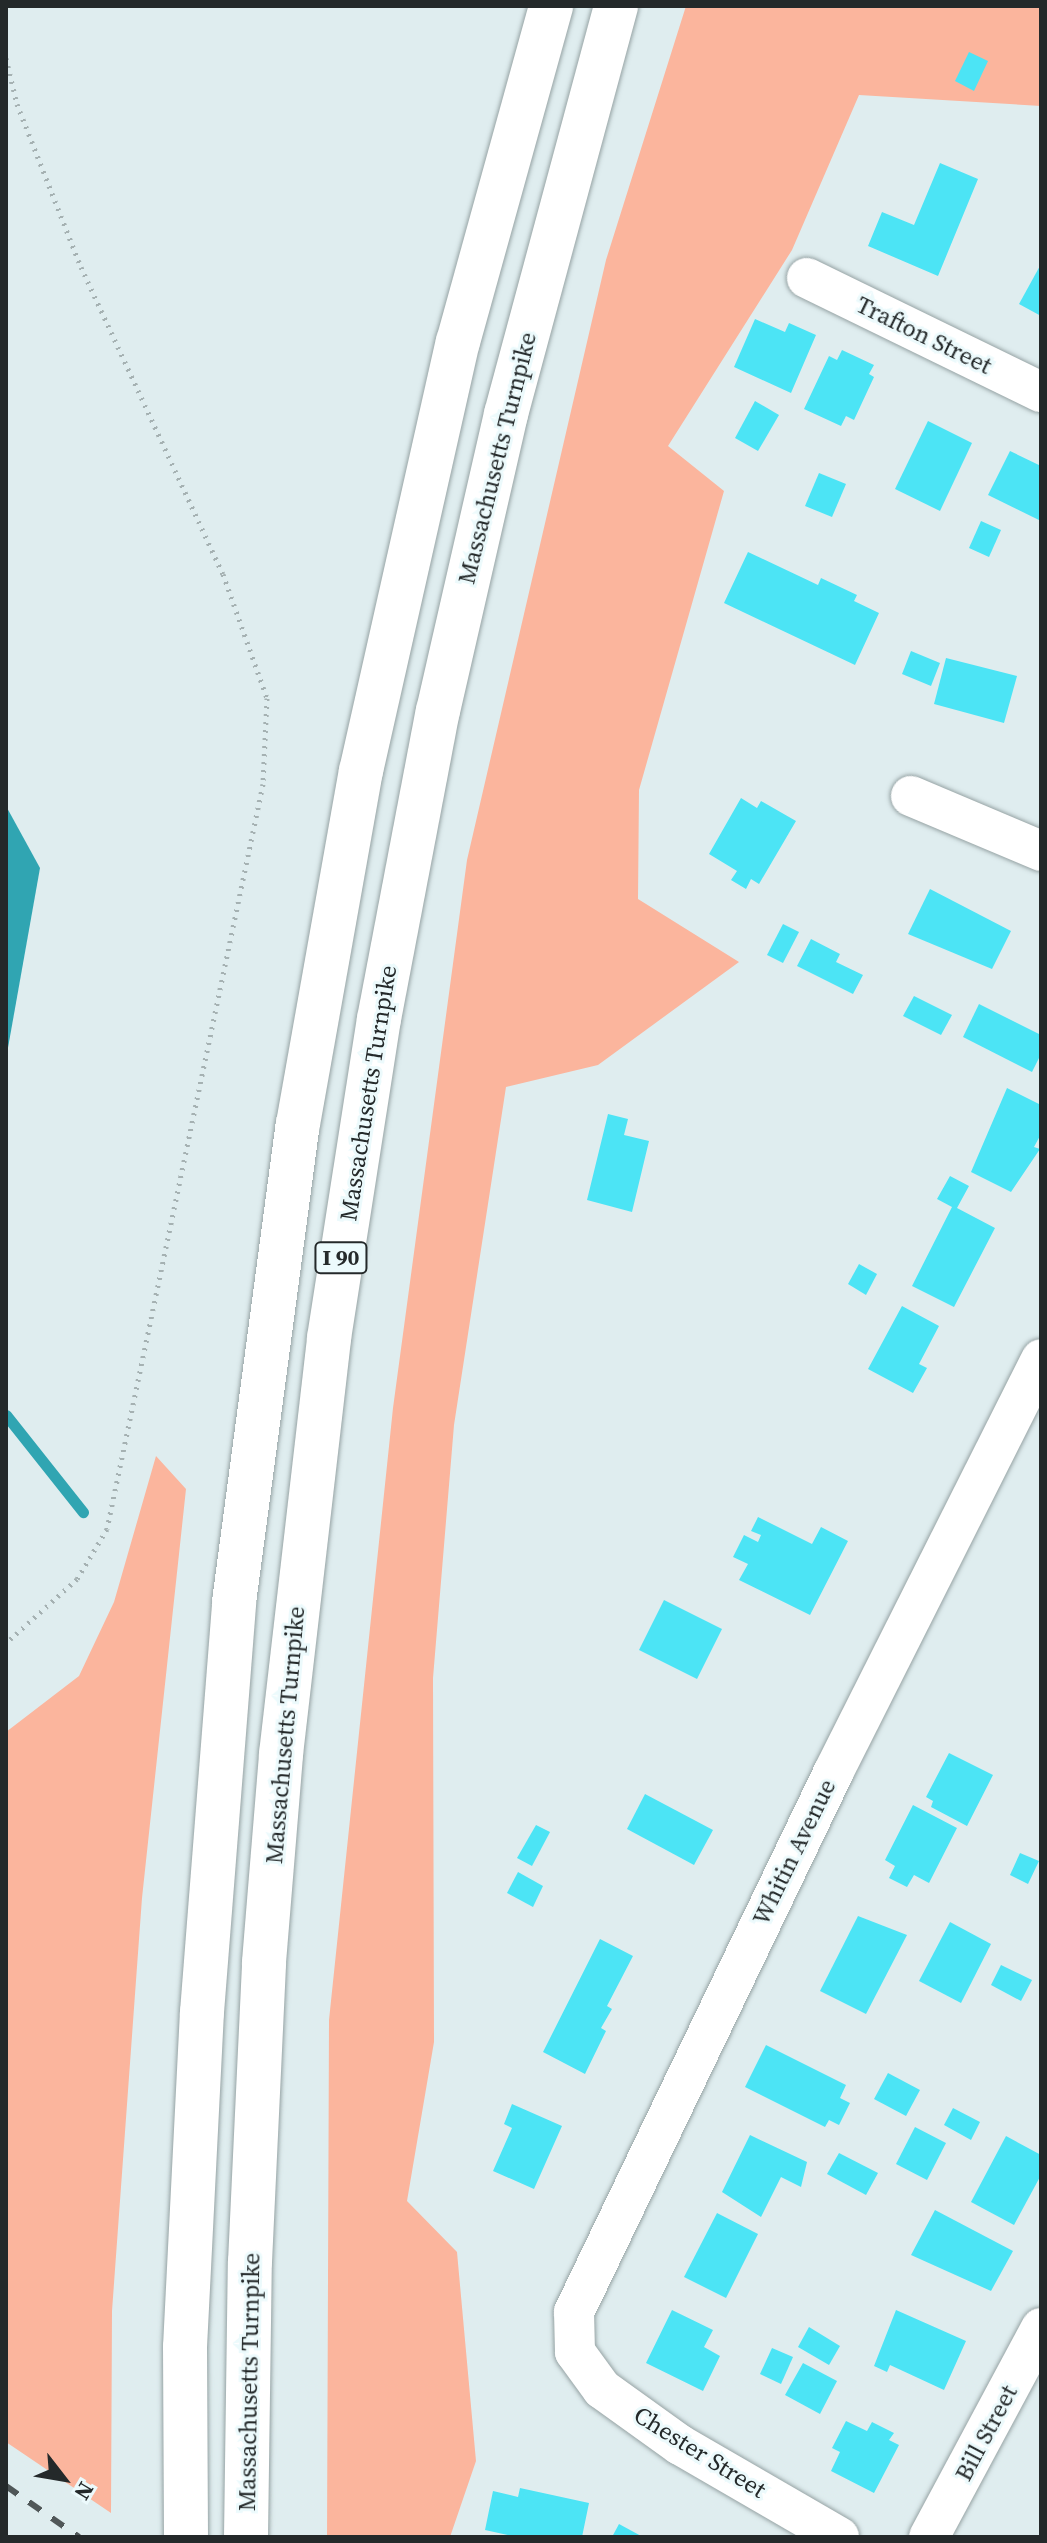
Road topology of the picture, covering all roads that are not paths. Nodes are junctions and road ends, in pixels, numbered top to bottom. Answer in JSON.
{"nodes":[{"id":1,"x":551,"y":6,"type":"edge"},
{"id":2,"x":616,"y":6,"type":"edge"},
{"id":3,"x":807,"y":278,"type":"dead end"},
{"id":4,"x":1041,"y":392,"type":"edge"},
{"id":5,"x":911,"y":796,"type":"dead end"},
{"id":6,"x":1041,"y":851,"type":"edge"},
{"id":7,"x":1041,"y":1359,"type":"edge"},
{"id":8,"x":1041,"y":2328,"type":"edge"},
{"id":9,"x":575,"y":2352,"type":"joint"},
{"id":10,"x":186,"y":2537,"type":"edge"},
{"id":11,"x":246,"y":2537,"type":"edge"},
{"id":12,"x":839,"y":2537,"type":"edge"},
{"id":13,"x":929,"y":2537,"type":"edge"}],
"edges":[{"from":1,"to":10,"type":"highway","number":"I 90"},
{"from":2,"to":11,"type":"highway","name":"Massachusetts Turnpike","number":"I 90"},
{"from":3,"to":4,"type":"street","name":"Trafton Street"},
{"from":5,"to":6,"type":"street"},
{"from":7,"to":9,"type":"street","name":"Whitin Avenue"},
{"from":8,"to":13,"type":"street","name":"Bill Street"},
{"from":9,"to":12,"type":"street","name":"Chester Street"}]}
